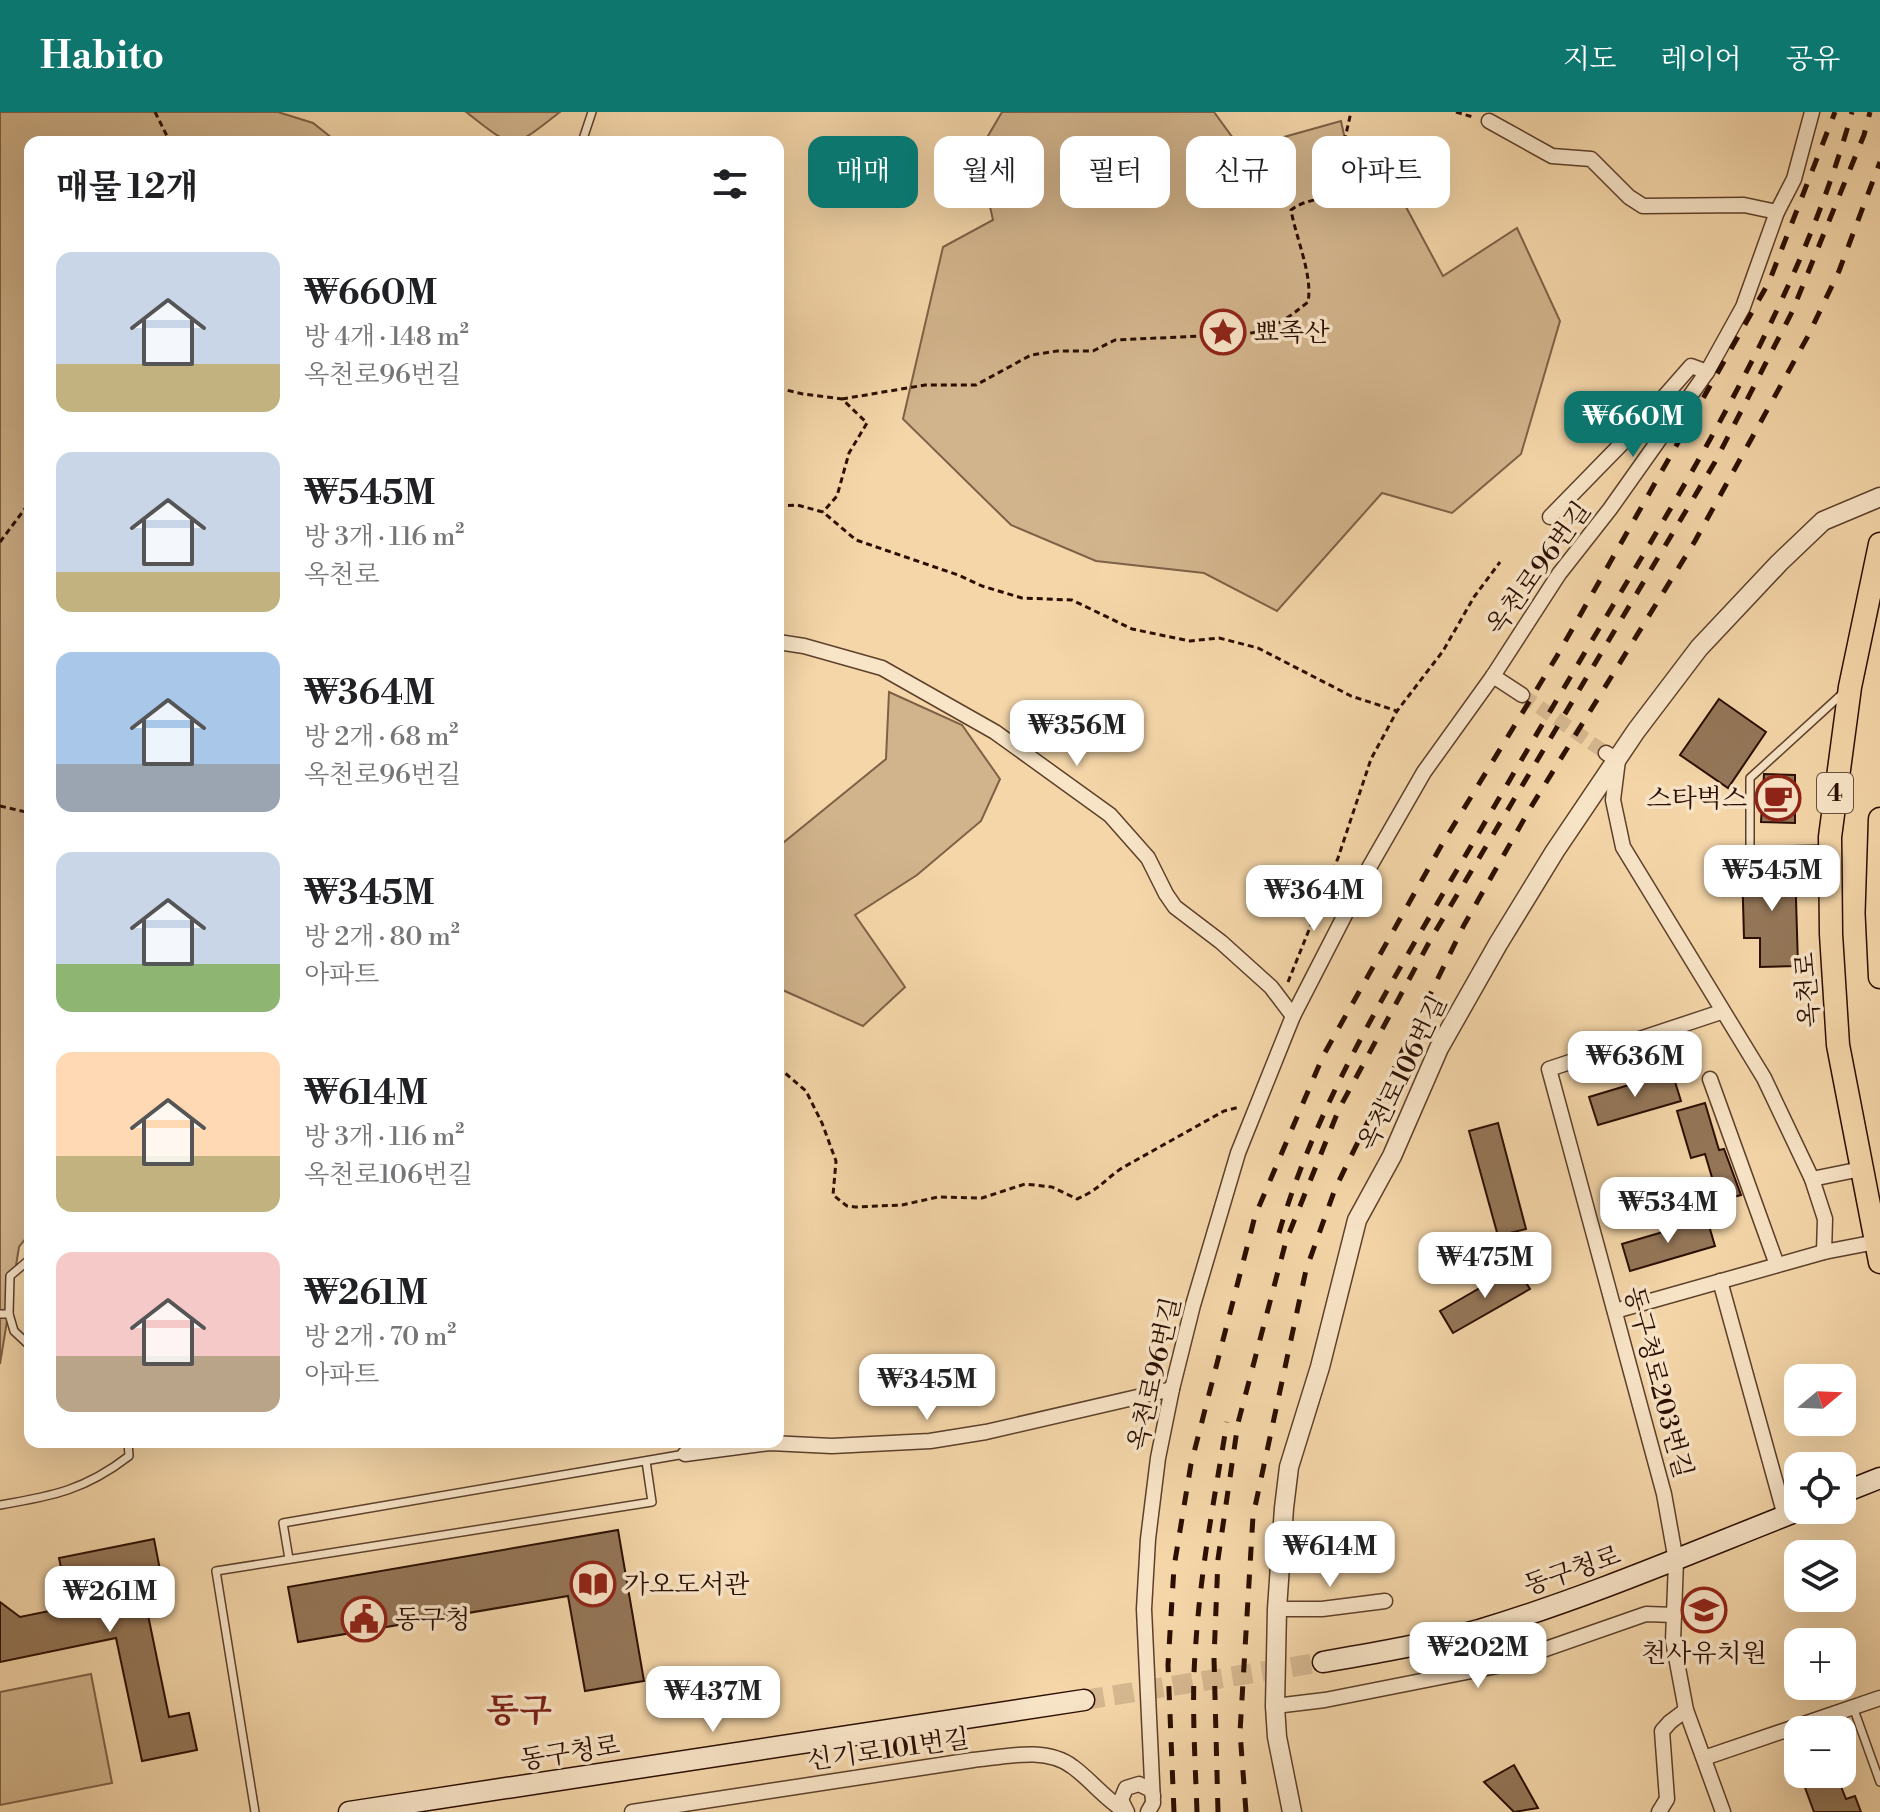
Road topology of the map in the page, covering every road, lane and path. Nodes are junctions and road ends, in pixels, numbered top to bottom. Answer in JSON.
{"nodes":[{"id":1,"x":155,"y":112,"type":"edge"},
{"id":2,"x":592,"y":112,"type":"edge"},
{"id":3,"x":1351,"y":112,"type":"edge"},
{"id":4,"x":1812,"y":112,"type":"edge"},
{"id":5,"x":1489,"y":121,"type":"dead end"},
{"id":6,"x":167,"y":136,"type":"edge"},
{"id":7,"x":584,"y":136,"type":"edge"},
{"id":8,"x":1777,"y":212,"type":"junction"},
{"id":9,"x":1707,"y":372,"type":"junction"},
{"id":10,"x":784,"y":389,"type":"edge"},
{"id":11,"x":842,"y":399,"type":"junction"},
{"id":12,"x":1880,"y":497,"type":"edge"},
{"id":13,"x":784,"y":506,"type":"edge"},
{"id":14,"x":24,"y":510,"type":"edge"},
{"id":15,"x":823,"y":512,"type":"junction"},
{"id":16,"x":1550,"y":517,"type":"dead end"},
{"id":17,"x":0,"y":542,"type":"edge"},
{"id":18,"x":1880,"y":544,"type":"edge"},
{"id":19,"x":1500,"y":562,"type":"dead end"},
{"id":20,"x":784,"y":643,"type":"edge"},
{"id":21,"x":1493,"y":676,"type":"junction"},
{"id":22,"x":1850,"y":687,"type":"junction"},
{"id":23,"x":1522,"y":695,"type":"tunnel mouth"},
{"id":24,"x":1397,"y":711,"type":"junction"},
{"id":25,"x":1612,"y":757,"type":"junction"},
{"id":26,"x":0,"y":806,"type":"edge"},
{"id":27,"x":24,"y":812,"type":"edge"},
{"id":28,"x":1880,"y":819,"type":"edge"},
{"id":29,"x":1830,"y":848,"type":"junction"},
{"id":30,"x":1880,"y":977,"type":"edge"},
{"id":31,"x":1721,"y":1012,"type":"junction"},
{"id":32,"x":1294,"y":1014,"type":"junction"},
{"id":33,"x":784,"y":1072,"type":"edge"},
{"id":34,"x":1710,"y":1079,"type":"dead end"},
{"id":35,"x":1259,"y":1102,"type":"junction"},
{"id":36,"x":1861,"y":1169,"type":"junction"},
{"id":37,"x":1812,"y":1179,"type":"junction"},
{"id":38,"x":1824,"y":1252,"type":"junction"},
{"id":39,"x":1878,"y":1252,"type":"edge"},
{"id":40,"x":24,"y":1264,"type":"edge"},
{"id":41,"x":1777,"y":1265,"type":"junction"},
{"id":42,"x":1720,"y":1281,"type":"junction"},
{"id":43,"x":1615,"y":1311,"type":"junction"},
{"id":44,"x":0,"y":1314,"type":"edge"},
{"id":45,"x":9,"y":1314,"type":"junction"},
{"id":46,"x":24,"y":1340,"type":"edge"},
{"id":47,"x":1172,"y":1389,"type":"junction"},
{"id":48,"x":784,"y":1443,"type":"edge"},
{"id":49,"x":128,"y":1448,"type":"edge"},
{"id":50,"x":728,"y":1448,"type":"edge"},
{"id":51,"x":685,"y":1454,"type":"joint"},
{"id":52,"x":646,"y":1461,"type":"junction"},
{"id":53,"x":1880,"y":1478,"type":"edge"},
{"id":54,"x":1784,"y":1487,"type":"edge"},
{"id":55,"x":1856,"y":1487,"type":"edge"},
{"id":56,"x":0,"y":1505,"type":"edge"},
{"id":57,"x":1784,"y":1516,"type":"edge"},
{"id":58,"x":289,"y":1559,"type":"junction"},
{"id":59,"x":1676,"y":1561,"type":"junction"},
{"id":60,"x":1385,"y":1601,"type":"dead end"},
{"id":61,"x":1277,"y":1609,"type":"junction"},
{"id":62,"x":1674,"y":1615,"type":"junction"},
{"id":63,"x":1323,"y":1662,"type":"tunnel mouth"},
{"id":64,"x":1880,"y":1698,"type":"edge"},
{"id":65,"x":1084,"y":1700,"type":"tunnel mouth"},
{"id":66,"x":1275,"y":1706,"type":"junction"},
{"id":67,"x":1853,"y":1707,"type":"junction"},
{"id":68,"x":1686,"y":1710,"type":"junction"},
{"id":69,"x":1151,"y":1757,"type":"junction"},
{"id":70,"x":1704,"y":1758,"type":"junction"},
{"id":71,"x":1880,"y":1782,"type":"edge"},
{"id":72,"x":1094,"y":1786,"type":"junction"},
{"id":73,"x":1129,"y":1786,"type":"junction"},
{"id":74,"x":1152,"y":1806,"type":"edge"},
{"id":75,"x":1111,"y":1808,"type":"edge"},
{"id":76,"x":255,"y":1812,"type":"edge"},
{"id":77,"x":349,"y":1812,"type":"edge"},
{"id":78,"x":632,"y":1812,"type":"edge"},
{"id":79,"x":1126,"y":1812,"type":"edge"},
{"id":80,"x":1292,"y":1812,"type":"edge"},
{"id":81,"x":1659,"y":1812,"type":"edge"},
{"id":82,"x":1723,"y":1812,"type":"edge"}],
"edges":[{"from":1,"to":6,"type":"path"},
{"from":2,"to":7,"type":"lane"},
{"from":3,"to":11,"type":"path"},
{"from":4,"to":8,"type":"street","name":"옥천로96번길"},
{"from":5,"to":8,"type":"street"},
{"from":8,"to":9,"type":"street","name":"옥천로96번길"},
{"from":9,"to":16,"type":"street"},
{"from":9,"to":21,"type":"street","name":"옥천로96번길"},
{"from":10,"to":11,"type":"path"},
{"from":11,"to":15,"type":"path"},
{"from":12,"to":25,"type":"street","name":"옥천로106번길"},
{"from":13,"to":15,"type":"path"},
{"from":14,"to":17,"type":"path"},
{"from":15,"to":24,"type":"path"},
{"from":18,"to":22,"type":"main road","name":"옥천로","number":"4"},
{"from":19,"to":24,"type":"path"},
{"from":20,"to":32,"type":"street"},
{"from":21,"to":23,"type":"street"},
{"from":21,"to":32,"type":"street","name":"옥천로96번길"},
{"from":22,"to":29,"type":"main road","name":"옥천로","number":"4"},
{"from":22,"to":29,"type":"lane"},
{"from":24,"to":32,"type":"path"},
{"from":25,"to":31,"type":"street"},
{"from":25,"to":61,"type":"street","name":"옥천로106번길"},
{"from":26,"to":27,"type":"path"},
{"from":28,"to":30,"type":"main road","number":"4"},
{"from":29,"to":36,"type":"main road","name":"옥천로","number":"4"},
{"from":31,"to":37,"type":"street"},
{"from":31,"to":43,"type":"street","name":"동구청로203번길"},
{"from":32,"to":35,"type":"street","name":"옥천로96번길"},
{"from":33,"to":35,"type":"path"},
{"from":34,"to":41,"type":"street"},
{"from":35,"to":47,"type":"street","name":"옥천로96번길"},
{"from":36,"to":37,"type":"street"},
{"from":36,"to":39,"type":"main road","name":"옥천로","number":"4"},
{"from":37,"to":38,"type":"street"},
{"from":38,"to":39,"type":"street","name":"옥천로"},
{"from":38,"to":41,"type":"street","name":"옥천로"},
{"from":40,"to":45,"type":"lane"},
{"from":41,"to":42,"type":"street","name":"옥천로"},
{"from":42,"to":43,"type":"street","name":"옥천로"},
{"from":42,"to":54,"type":"street","name":"동구청로"},
{"from":43,"to":59,"type":"street","name":"동구청로203번길"},
{"from":44,"to":45,"type":"lane"},
{"from":45,"to":46,"type":"lane"},
{"from":47,"to":48,"type":"street"},
{"from":47,"to":69,"type":"street","name":"옥천로96번길"},
{"from":49,"to":56,"type":"lane"},
{"from":50,"to":51,"type":"street"},
{"from":51,"to":52,"type":"lane"},
{"from":52,"to":58,"type":"lane"},
{"from":52,"to":58,"type":"lane"},
{"from":53,"to":55,"type":"main road"},
{"from":57,"to":59,"type":"main road","name":"동구청로"},
{"from":58,"to":76,"type":"lane"},
{"from":59,"to":62,"type":"street","name":"동구청로203번길"},
{"from":59,"to":63,"type":"main road","name":"동구청로"},
{"from":60,"to":61,"type":"street"},
{"from":61,"to":66,"type":"street","name":"옥천로106번길"},
{"from":62,"to":66,"type":"street"},
{"from":62,"to":68,"type":"street","name":"동구청로203번길"},
{"from":64,"to":67,"type":"street"},
{"from":65,"to":77,"type":"main road","name":"동구청로"},
{"from":66,"to":80,"type":"street","name":"옥천로106번길"},
{"from":67,"to":70,"type":"street"},
{"from":67,"to":71,"type":"lane"},
{"from":68,"to":70,"type":"street","name":"동구청로203번길"},
{"from":68,"to":81,"type":"street"},
{"from":69,"to":73,"type":"street"},
{"from":69,"to":74,"type":"street","name":"옥천로96번길"},
{"from":70,"to":82,"type":"street","name":"동구청로203번길"},
{"from":72,"to":73,"type":"street"},
{"from":72,"to":75,"type":"street","name":"신기로101번길"},
{"from":72,"to":78,"type":"street","name":"신기로101번길"},
{"from":73,"to":74,"type":"street"},
{"from":73,"to":79,"type":"street"},
{"from":75,"to":79,"type":"street","name":"신기로101번길"}]}
